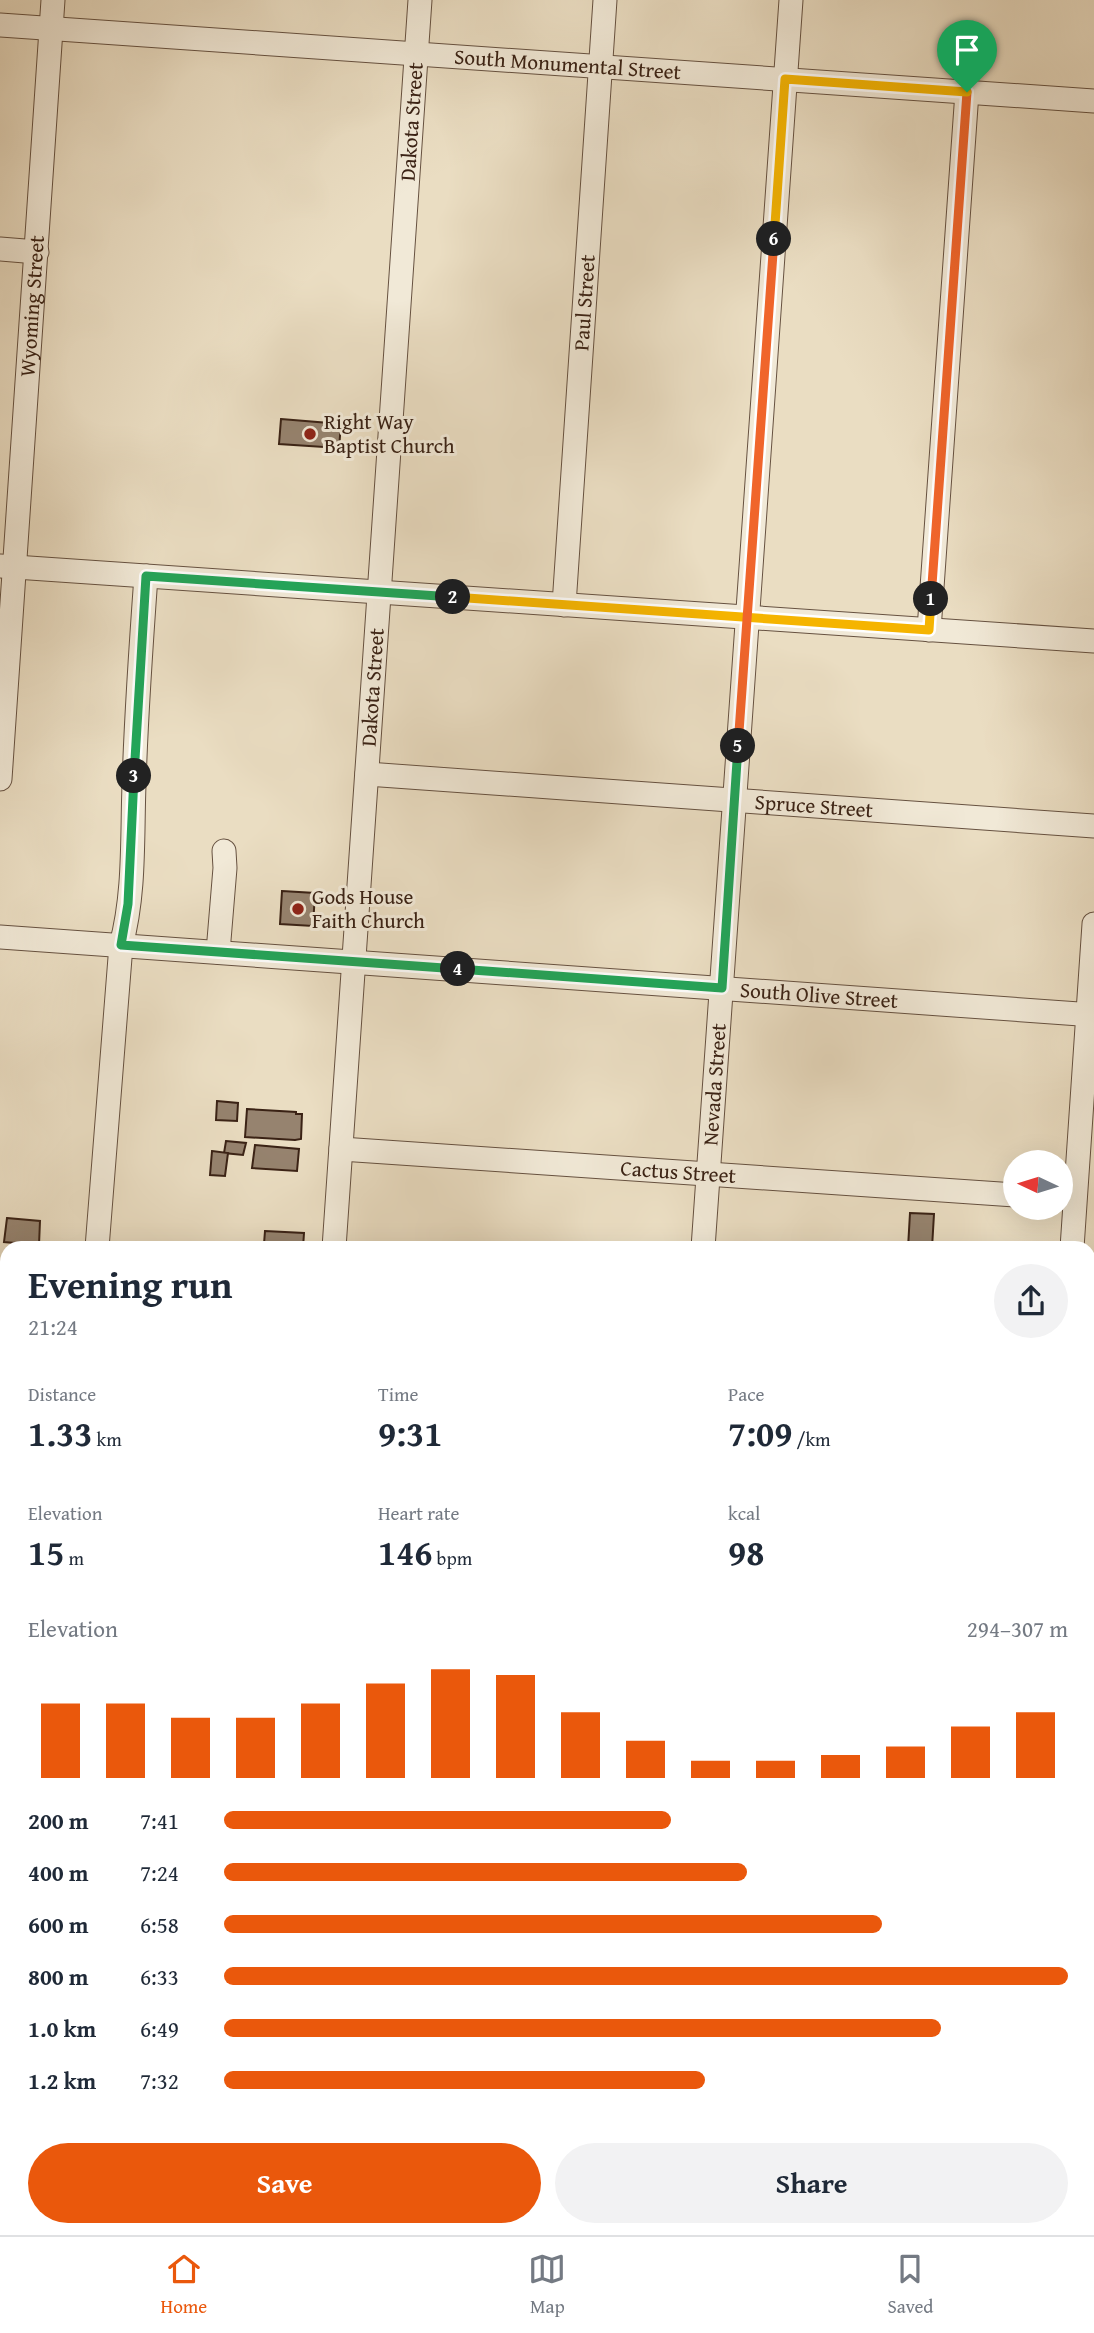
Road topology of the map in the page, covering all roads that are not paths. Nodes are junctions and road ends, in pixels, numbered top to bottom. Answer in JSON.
{"nodes":[{"id":1,"x":53,"y":0,"type":"edge"},
{"id":2,"x":420,"y":0,"type":"edge"},
{"id":3,"x":605,"y":0,"type":"edge"},
{"id":4,"x":791,"y":0,"type":"edge"},
{"id":5,"x":0,"y":25,"type":"edge"},
{"id":6,"x":51,"y":28,"type":"junction"},
{"id":7,"x":416,"y":54,"type":"junction"},
{"id":8,"x":601,"y":66,"type":"junction"},
{"id":9,"x":785,"y":79,"type":"junction"},
{"id":10,"x":967,"y":92,"type":"junction"},
{"id":11,"x":1094,"y":101,"type":"edge"},
{"id":12,"x":0,"y":249,"type":"edge"},
{"id":13,"x":37,"y":252,"type":"junction"},
{"id":14,"x":7,"y":566,"type":"edge"},
{"id":15,"x":146,"y":576,"type":"junction"},
{"id":16,"x":379,"y":592,"type":"junction"},
{"id":17,"x":564,"y":605,"type":"junction"},
{"id":18,"x":747,"y":617,"type":"junction"},
{"id":19,"x":929,"y":630,"type":"junction"},
{"id":20,"x":1094,"y":641,"type":"edge"},
{"id":21,"x":367,"y":774,"type":"junction"},
{"id":22,"x":0,"y":779,"type":"edge"},
{"id":23,"x":735,"y":801,"type":"junction"},
{"id":24,"x":1094,"y":827,"type":"edge"},
{"id":25,"x":224,"y":851,"type":"dead end"},
{"id":26,"x":1094,"y":925,"type":"edge"},
{"id":27,"x":0,"y":936,"type":"edge"},
{"id":28,"x":121,"y":945,"type":"junction"},
{"id":29,"x":218,"y":952,"type":"junction"},
{"id":30,"x":354,"y":962,"type":"junction"},
{"id":31,"x":722,"y":988,"type":"junction"},
{"id":32,"x":1091,"y":1015,"type":"edge"},
{"id":33,"x":341,"y":1149,"type":"junction"},
{"id":34,"x":709,"y":1173,"type":"junction"},
{"id":35,"x":1003,"y":1194,"type":"edge"},
{"id":36,"x":1076,"y":1199,"type":"edge"},
{"id":37,"x":98,"y":1241,"type":"edge"},
{"id":38,"x":334,"y":1241,"type":"edge"},
{"id":39,"x":704,"y":1241,"type":"edge"},
{"id":40,"x":1073,"y":1241,"type":"edge"}],
"edges":[{"from":1,"to":6,"type":"street","name":"Wyoming Street"},
{"from":2,"to":7,"type":"street","name":"Dakota Street"},
{"from":3,"to":8,"type":"street","name":"Paul Street"},
{"from":4,"to":9,"type":"street","name":"Nevada Street"},
{"from":5,"to":6,"type":"street","name":"South Monumental Street"},
{"from":6,"to":7,"type":"street","name":"South Monumental Street"},
{"from":6,"to":13,"type":"street","name":"Wyoming Street"},
{"from":7,"to":8,"type":"street","name":"South Monumental Street"},
{"from":7,"to":16,"type":"street","name":"Dakota Street"},
{"from":8,"to":9,"type":"street","name":"South Monumental Street"},
{"from":8,"to":17,"type":"street","name":"Paul Street"},
{"from":9,"to":10,"type":"street","name":"South Monumental Street"},
{"from":9,"to":18,"type":"street","name":"Nevada Street"},
{"from":10,"to":11,"type":"street","name":"South Monumental Street"},
{"from":10,"to":19,"type":"street"},
{"from":12,"to":13,"type":"street"},
{"from":13,"to":14,"type":"street","name":"Wyoming Street"},
{"from":14,"to":15,"type":"street"},
{"from":14,"to":22,"type":"street","name":"Wyoming Street"},
{"from":15,"to":16,"type":"street"},
{"from":15,"to":28,"type":"street"},
{"from":16,"to":17,"type":"street"},
{"from":16,"to":21,"type":"street","name":"Dakota Street"},
{"from":17,"to":18,"type":"street"},
{"from":18,"to":19,"type":"street"},
{"from":18,"to":23,"type":"street","name":"Nevada Street"},
{"from":19,"to":20,"type":"street"},
{"from":21,"to":23,"type":"street","name":"Spruce Street"},
{"from":21,"to":30,"type":"street","name":"Dakota Street"},
{"from":23,"to":24,"type":"street","name":"Spruce Street"},
{"from":23,"to":31,"type":"street","name":"Nevada Street"},
{"from":25,"to":29,"type":"street"},
{"from":26,"to":32,"type":"street"},
{"from":27,"to":28,"type":"street","name":"South Olive Street"},
{"from":28,"to":29,"type":"street","name":"South Olive Street"},
{"from":28,"to":37,"type":"street"},
{"from":29,"to":30,"type":"street","name":"South Olive Street"},
{"from":30,"to":31,"type":"street","name":"South Olive Street"},
{"from":30,"to":33,"type":"street","name":"Dakota Street"},
{"from":31,"to":32,"type":"street","name":"South Olive Street"},
{"from":31,"to":34,"type":"street","name":"Nevada Street"},
{"from":32,"to":36,"type":"street"},
{"from":33,"to":34,"type":"street","name":"Cactus Street"},
{"from":33,"to":38,"type":"street","name":"Dakota Street"},
{"from":34,"to":35,"type":"street","name":"Cactus Street"},
{"from":34,"to":39,"type":"street","name":"Nevada Street"},
{"from":36,"to":40,"type":"street"}]}
